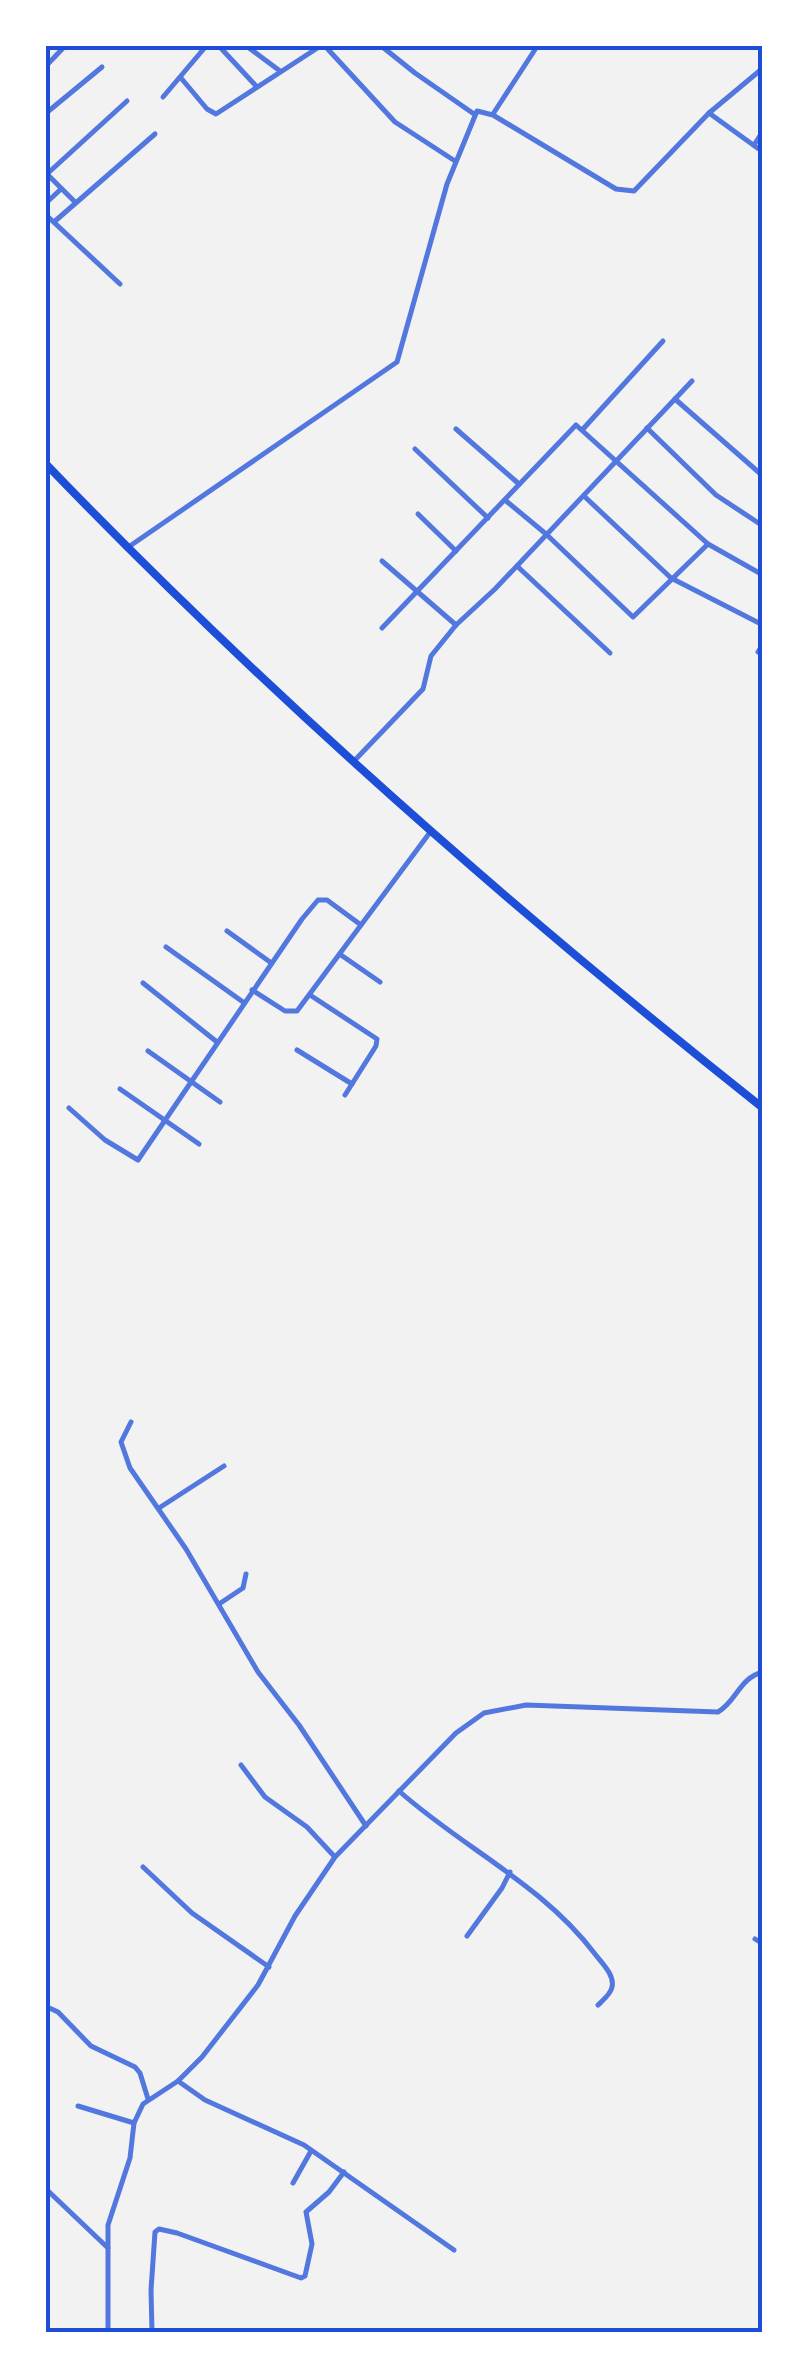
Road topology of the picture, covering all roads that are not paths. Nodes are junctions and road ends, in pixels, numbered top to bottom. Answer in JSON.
{"nodes":[{"id":1,"x":66,"y":45,"type":"edge"},
{"id":2,"x":208,"y":45,"type":"edge"},
{"id":3,"x":218,"y":45,"type":"edge"},
{"id":4,"x":245,"y":45,"type":"edge"},
{"id":5,"x":323,"y":45,"type":"edge"},
{"id":6,"x":538,"y":45,"type":"edge"},
{"id":7,"x":384,"y":46,"type":"edge"},
{"id":8,"x":45,"y":67,"type":"edge"},
{"id":9,"x":102,"y":67,"type":"dead end"},
{"id":10,"x":763,"y":68,"type":"edge"},
{"id":11,"x":280,"y":72,"type":"junction"},
{"id":12,"x":181,"y":78,"type":"junction"},
{"id":13,"x":258,"y":88,"type":"junction"},
{"id":14,"x":163,"y":97,"type":"dead end"},
{"id":15,"x":128,"y":101,"type":"dead end"},
{"id":16,"x":709,"y":113,"type":"junction"},
{"id":17,"x":45,"y":114,"type":"edge"},
{"id":18,"x":474,"y":114,"type":"junction"},
{"id":19,"x":493,"y":115,"type":"junction"},
{"id":20,"x":763,"y":131,"type":"edge"},
{"id":21,"x":155,"y":134,"type":"dead end"},
{"id":22,"x":45,"y":141,"type":"edge"},
{"id":23,"x":754,"y":145,"type":"junction"},
{"id":24,"x":763,"y":152,"type":"edge"},
{"id":25,"x":456,"y":161,"type":"junction"},
{"id":26,"x":47,"y":174,"type":"edge"},
{"id":27,"x":62,"y":188,"type":"junction"},
{"id":28,"x":76,"y":202,"type":"junction"},
{"id":29,"x":45,"y":204,"type":"edge"},
{"id":30,"x":45,"y":214,"type":"edge"},
{"id":31,"x":54,"y":222,"type":"junction"},
{"id":32,"x":120,"y":284,"type":"dead end"},
{"id":33,"x":664,"y":341,"type":"dead end"},
{"id":34,"x":692,"y":381,"type":"dead end"},
{"id":35,"x":675,"y":399,"type":"junction"},
{"id":36,"x":456,"y":428,"type":"dead end"},
{"id":37,"x":647,"y":428,"type":"junction"},
{"id":38,"x":583,"y":429,"type":"junction"},
{"id":39,"x":415,"y":449,"type":"dead end"},
{"id":40,"x":615,"y":460,"type":"junction"},
{"id":41,"x":45,"y":463,"type":"edge"},
{"id":42,"x":763,"y":476,"type":"edge"},
{"id":43,"x":519,"y":484,"type":"junction"},
{"id":44,"x":584,"y":496,"type":"junction"},
{"id":45,"x":505,"y":500,"type":"junction"},
{"id":46,"x":418,"y":514,"type":"dead end"},
{"id":47,"x":488,"y":518,"type":"junction"},
{"id":48,"x":763,"y":526,"type":"edge"},
{"id":49,"x":546,"y":534,"type":"junction"},
{"id":50,"x":708,"y":544,"type":"junction"},
{"id":51,"x":127,"y":548,"type":"junction"},
{"id":52,"x":456,"y":551,"type":"junction"},
{"id":53,"x":382,"y":561,"type":"dead end"},
{"id":54,"x":516,"y":566,"type":"junction"},
{"id":55,"x":763,"y":575,"type":"edge"},
{"id":56,"x":671,"y":578,"type":"junction"},
{"id":57,"x":416,"y":592,"type":"junction"},
{"id":58,"x":456,"y":625,"type":"junction"},
{"id":59,"x":763,"y":625,"type":"edge"},
{"id":60,"x":382,"y":628,"type":"dead end"},
{"id":61,"x":763,"y":644,"type":"edge"},
{"id":62,"x":758,"y":652,"type":"dead end"},
{"id":63,"x":610,"y":653,"type":"dead end"},
{"id":64,"x":355,"y":760,"type":"junction"},
{"id":65,"x":433,"y":830,"type":"junction"},
{"id":66,"x":361,"y":926,"type":"junction"},
{"id":67,"x":227,"y":931,"type":"dead end"},
{"id":68,"x":166,"y":947,"type":"dead end"},
{"id":69,"x":341,"y":954,"type":"junction"},
{"id":70,"x":270,"y":962,"type":"junction"},
{"id":71,"x":380,"y":982,"type":"dead end"},
{"id":72,"x":143,"y":983,"type":"dead end"},
{"id":73,"x":252,"y":990,"type":"junction"},
{"id":74,"x":310,"y":995,"type":"junction"},
{"id":75,"x":244,"y":1002,"type":"junction"},
{"id":76,"x":217,"y":1042,"type":"junction"},
{"id":77,"x":148,"y":1050,"type":"dead end"},
{"id":78,"x":298,"y":1050,"type":"dead end"},
{"id":79,"x":190,"y":1082,"type":"junction"},
{"id":80,"x":352,"y":1084,"type":"junction"},
{"id":81,"x":120,"y":1088,"type":"dead end"},
{"id":82,"x":345,"y":1096,"type":"dead end"},
{"id":83,"x":220,"y":1102,"type":"dead end"},
{"id":84,"x":68,"y":1108,"type":"dead end"},
{"id":85,"x":763,"y":1108,"type":"edge"},
{"id":86,"x":165,"y":1120,"type":"junction"},
{"id":87,"x":198,"y":1144,"type":"dead end"},
{"id":88,"x":131,"y":1422,"type":"dead end"},
{"id":89,"x":224,"y":1466,"type":"dead end"},
{"id":90,"x":159,"y":1508,"type":"junction"},
{"id":91,"x":246,"y":1574,"type":"dead end"},
{"id":92,"x":219,"y":1604,"type":"junction"},
{"id":93,"x":763,"y":1672,"type":"edge"},
{"id":94,"x":241,"y":1765,"type":"dead end"},
{"id":95,"x":399,"y":1791,"type":"junction"},
{"id":96,"x":366,"y":1826,"type":"junction"},
{"id":97,"x":335,"y":1857,"type":"junction"},
{"id":98,"x":143,"y":1867,"type":"dead end"},
{"id":99,"x":510,"y":1872,"type":"junction"},
{"id":100,"x":467,"y":1936,"type":"dead end"},
{"id":101,"x":755,"y":1939,"type":"dead end"},
{"id":102,"x":763,"y":1944,"type":"edge"},
{"id":103,"x":269,"y":1967,"type":"junction"},
{"id":104,"x":598,"y":2005,"type":"dead end"},
{"id":105,"x":45,"y":2006,"type":"edge"},
{"id":106,"x":178,"y":2082,"type":"junction"},
{"id":107,"x":148,"y":2099,"type":"junction"},
{"id":108,"x":78,"y":2106,"type":"dead end"},
{"id":109,"x":134,"y":2124,"type":"junction"},
{"id":110,"x":312,"y":2150,"type":"junction"},
{"id":111,"x":344,"y":2172,"type":"junction"},
{"id":112,"x":292,"y":2183,"type":"dead end"},
{"id":113,"x":45,"y":2188,"type":"edge"},
{"id":114,"x":108,"y":2248,"type":"junction"},
{"id":115,"x":454,"y":2250,"type":"dead end"},
{"id":116,"x":108,"y":2332,"type":"edge"},
{"id":117,"x":152,"y":2332,"type":"edge"}],
"edges":[{"from":1,"to":8,"type":"street"},
{"from":2,"to":12,"type":"street"},
{"from":3,"to":13,"type":"street"},
{"from":4,"to":11,"type":"street"},
{"from":5,"to":11,"type":"street"},
{"from":5,"to":25,"type":"street"},
{"from":6,"to":19,"type":"street"},
{"from":7,"to":18,"type":"street"},
{"from":9,"to":17,"type":"street"},
{"from":10,"to":16,"type":"street"},
{"from":11,"to":13,"type":"street"},
{"from":12,"to":13,"type":"street"},
{"from":12,"to":14,"type":"street"},
{"from":15,"to":26,"type":"street"},
{"from":16,"to":19,"type":"street"},
{"from":16,"to":23,"type":"street"},
{"from":18,"to":19,"type":"street"},
{"from":18,"to":25,"type":"street"},
{"from":20,"to":23,"type":"street"},
{"from":21,"to":28,"type":"street"},
{"from":22,"to":26,"type":"street"},
{"from":23,"to":24,"type":"street"},
{"from":25,"to":51,"type":"street"},
{"from":26,"to":27,"type":"street"},
{"from":27,"to":28,"type":"street"},
{"from":27,"to":29,"type":"street"},
{"from":28,"to":31,"type":"street"},
{"from":30,"to":31,"type":"street"},
{"from":31,"to":32,"type":"street"},
{"from":33,"to":38,"type":"street"},
{"from":34,"to":35,"type":"street"},
{"from":35,"to":37,"type":"street"},
{"from":35,"to":42,"type":"street"},
{"from":36,"to":43,"type":"street"},
{"from":37,"to":40,"type":"street"},
{"from":37,"to":48,"type":"street"},
{"from":38,"to":40,"type":"street"},
{"from":38,"to":43,"type":"street"},
{"from":39,"to":47,"type":"street"},
{"from":40,"to":44,"type":"street"},
{"from":40,"to":50,"type":"street"},
{"from":41,"to":51,"type":"main road"},
{"from":43,"to":45,"type":"street"},
{"from":44,"to":49,"type":"street"},
{"from":44,"to":56,"type":"street"},
{"from":45,"to":47,"type":"street"},
{"from":45,"to":49,"type":"street"},
{"from":46,"to":52,"type":"street"},
{"from":47,"to":52,"type":"street"},
{"from":49,"to":54,"type":"street"},
{"from":49,"to":56,"type":"street"},
{"from":50,"to":55,"type":"street"},
{"from":50,"to":56,"type":"street"},
{"from":51,"to":64,"type":"main road"},
{"from":52,"to":57,"type":"street"},
{"from":53,"to":57,"type":"street"},
{"from":54,"to":58,"type":"street"},
{"from":54,"to":63,"type":"street"},
{"from":56,"to":59,"type":"street"},
{"from":57,"to":58,"type":"street"},
{"from":57,"to":60,"type":"street"},
{"from":58,"to":64,"type":"street"},
{"from":61,"to":62,"type":"street"},
{"from":64,"to":65,"type":"main road"},
{"from":65,"to":66,"type":"street"},
{"from":65,"to":85,"type":"main road"},
{"from":66,"to":69,"type":"street"},
{"from":66,"to":70,"type":"street"},
{"from":67,"to":70,"type":"street"},
{"from":68,"to":75,"type":"street"},
{"from":69,"to":71,"type":"street"},
{"from":69,"to":74,"type":"street"},
{"from":70,"to":73,"type":"street"},
{"from":72,"to":76,"type":"street"},
{"from":73,"to":74,"type":"street"},
{"from":73,"to":75,"type":"street"},
{"from":74,"to":80,"type":"street"},
{"from":75,"to":76,"type":"street"},
{"from":76,"to":79,"type":"street"},
{"from":77,"to":79,"type":"street"},
{"from":78,"to":80,"type":"street"},
{"from":79,"to":83,"type":"street"},
{"from":79,"to":86,"type":"street"},
{"from":80,"to":82,"type":"street"},
{"from":81,"to":86,"type":"street"},
{"from":84,"to":86,"type":"street"},
{"from":86,"to":87,"type":"street"},
{"from":88,"to":90,"type":"street"},
{"from":89,"to":90,"type":"street"},
{"from":90,"to":92,"type":"street"},
{"from":91,"to":92,"type":"street"},
{"from":92,"to":96,"type":"street"},
{"from":93,"to":95,"type":"street"},
{"from":94,"to":97,"type":"street"},
{"from":95,"to":96,"type":"street"},
{"from":95,"to":99,"type":"street"},
{"from":96,"to":97,"type":"street"},
{"from":97,"to":103,"type":"street"},
{"from":98,"to":103,"type":"street"},
{"from":99,"to":100,"type":"street"},
{"from":99,"to":104,"type":"street"},
{"from":101,"to":102,"type":"street"},
{"from":103,"to":106,"type":"street"},
{"from":105,"to":107,"type":"street"},
{"from":106,"to":107,"type":"street"},
{"from":106,"to":110,"type":"street"},
{"from":107,"to":109,"type":"street"},
{"from":108,"to":109,"type":"street"},
{"from":109,"to":114,"type":"street"},
{"from":110,"to":111,"type":"street"},
{"from":110,"to":112,"type":"street"},
{"from":111,"to":115,"type":"street"},
{"from":111,"to":117,"type":"street"},
{"from":113,"to":114,"type":"street"},
{"from":114,"to":116,"type":"street"}]}
